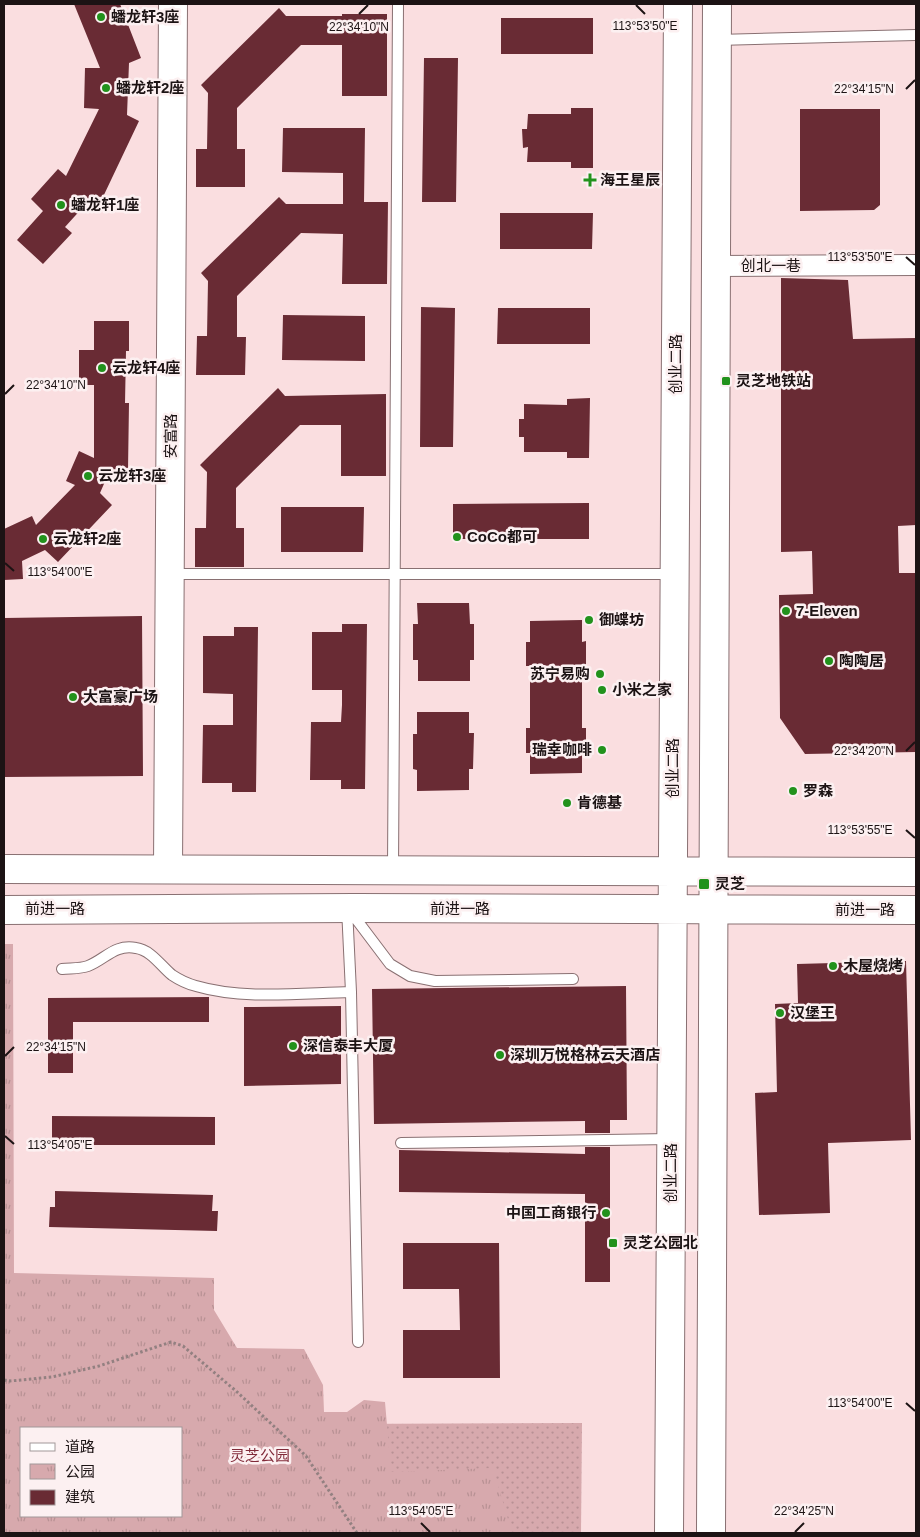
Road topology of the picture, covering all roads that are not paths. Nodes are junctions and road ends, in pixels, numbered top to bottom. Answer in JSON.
{"nodes":[{"id":1,"x":173,"y":4,"type":"edge"},
{"id":2,"x":398,"y":4,"type":"edge"},
{"id":3,"x":678,"y":4,"type":"edge"},
{"id":4,"x":717,"y":4,"type":"edge"},
{"id":5,"x":916,"y":35,"type":"edge"},
{"id":6,"x":716,"y":40,"type":"junction"},
{"id":7,"x":916,"y":265,"type":"edge"},
{"id":8,"x":716,"y":266,"type":"junction"},
{"id":9,"x":170,"y":574,"type":"junction"},
{"id":10,"x":394,"y":574,"type":"junction"},
{"id":11,"x":674,"y":574,"type":"junction"},
{"id":12,"x":4,"y":869,"type":"edge"},
{"id":13,"x":168,"y":869,"type":"junction"},
{"id":14,"x":359,"y":870,"type":"junction"},
{"id":15,"x":392,"y":870,"type":"junction"},
{"id":16,"x":673,"y":871,"type":"junction"},
{"id":17,"x":713,"y":871,"type":"junction"},
{"id":18,"x":916,"y":872,"type":"edge"},
{"id":19,"x":351,"y":908,"type":"junction"},
{"id":20,"x":4,"y":910,"type":"edge"},
{"id":21,"x":672,"y":910,"type":"junction"},
{"id":22,"x":714,"y":910,"type":"junction"},
{"id":23,"x":916,"y":910,"type":"edge"},
{"id":24,"x":62,"y":969,"type":"dead end"},
{"id":25,"x":574,"y":979,"type":"dead end"},
{"id":26,"x":351,"y":992,"type":"junction"},
{"id":27,"x":671,"y":1139,"type":"junction"},
{"id":28,"x":402,"y":1142,"type":"dead end"},
{"id":29,"x":358,"y":1342,"type":"dead end"},
{"id":30,"x":669,"y":1533,"type":"edge"},
{"id":31,"x":711,"y":1533,"type":"edge"}],
"edges":[{"from":1,"to":9,"type":"main road","name":"安富路"},
{"from":2,"to":10,"type":"lane"},
{"from":3,"to":11,"type":"main road","name":"创业二路"},
{"from":4,"to":6,"type":"main road"},
{"from":5,"to":6,"type":"lane"},
{"from":6,"to":8,"type":"main road"},
{"from":7,"to":8,"type":"street","name":"创北一巷"},
{"from":8,"to":17,"type":"main road"},
{"from":9,"to":10,"type":"lane"},
{"from":9,"to":13,"type":"main road","name":"安富路"},
{"from":10,"to":11,"type":"lane"},
{"from":10,"to":15,"type":"lane"},
{"from":11,"to":16,"type":"main road","name":"创业二路"},
{"from":12,"to":13,"type":"main road"},
{"from":13,"to":14,"type":"main road"},
{"from":14,"to":15,"type":"main road"},
{"from":14,"to":19,"type":"main road"},
{"from":15,"to":16,"type":"main road"},
{"from":16,"to":17,"type":"main road"},
{"from":16,"to":21,"type":"main road","name":"创业二路"},
{"from":17,"to":18,"type":"main road"},
{"from":17,"to":22,"type":"main road"},
{"from":19,"to":20,"type":"main road","name":"前进一路"},
{"from":19,"to":21,"type":"main road","name":"前进一路"},
{"from":19,"to":25,"type":"lane"},
{"from":19,"to":26,"type":"lane"},
{"from":21,"to":22,"type":"main road","name":"前进一路"},
{"from":21,"to":27,"type":"main road","name":"创业二路"},
{"from":22,"to":23,"type":"main road","name":"前进一路"},
{"from":22,"to":31,"type":"main road"},
{"from":24,"to":26,"type":"lane"},
{"from":26,"to":29,"type":"lane"},
{"from":27,"to":28,"type":"lane"},
{"from":27,"to":30,"type":"main road","name":"创业二路"}]}
